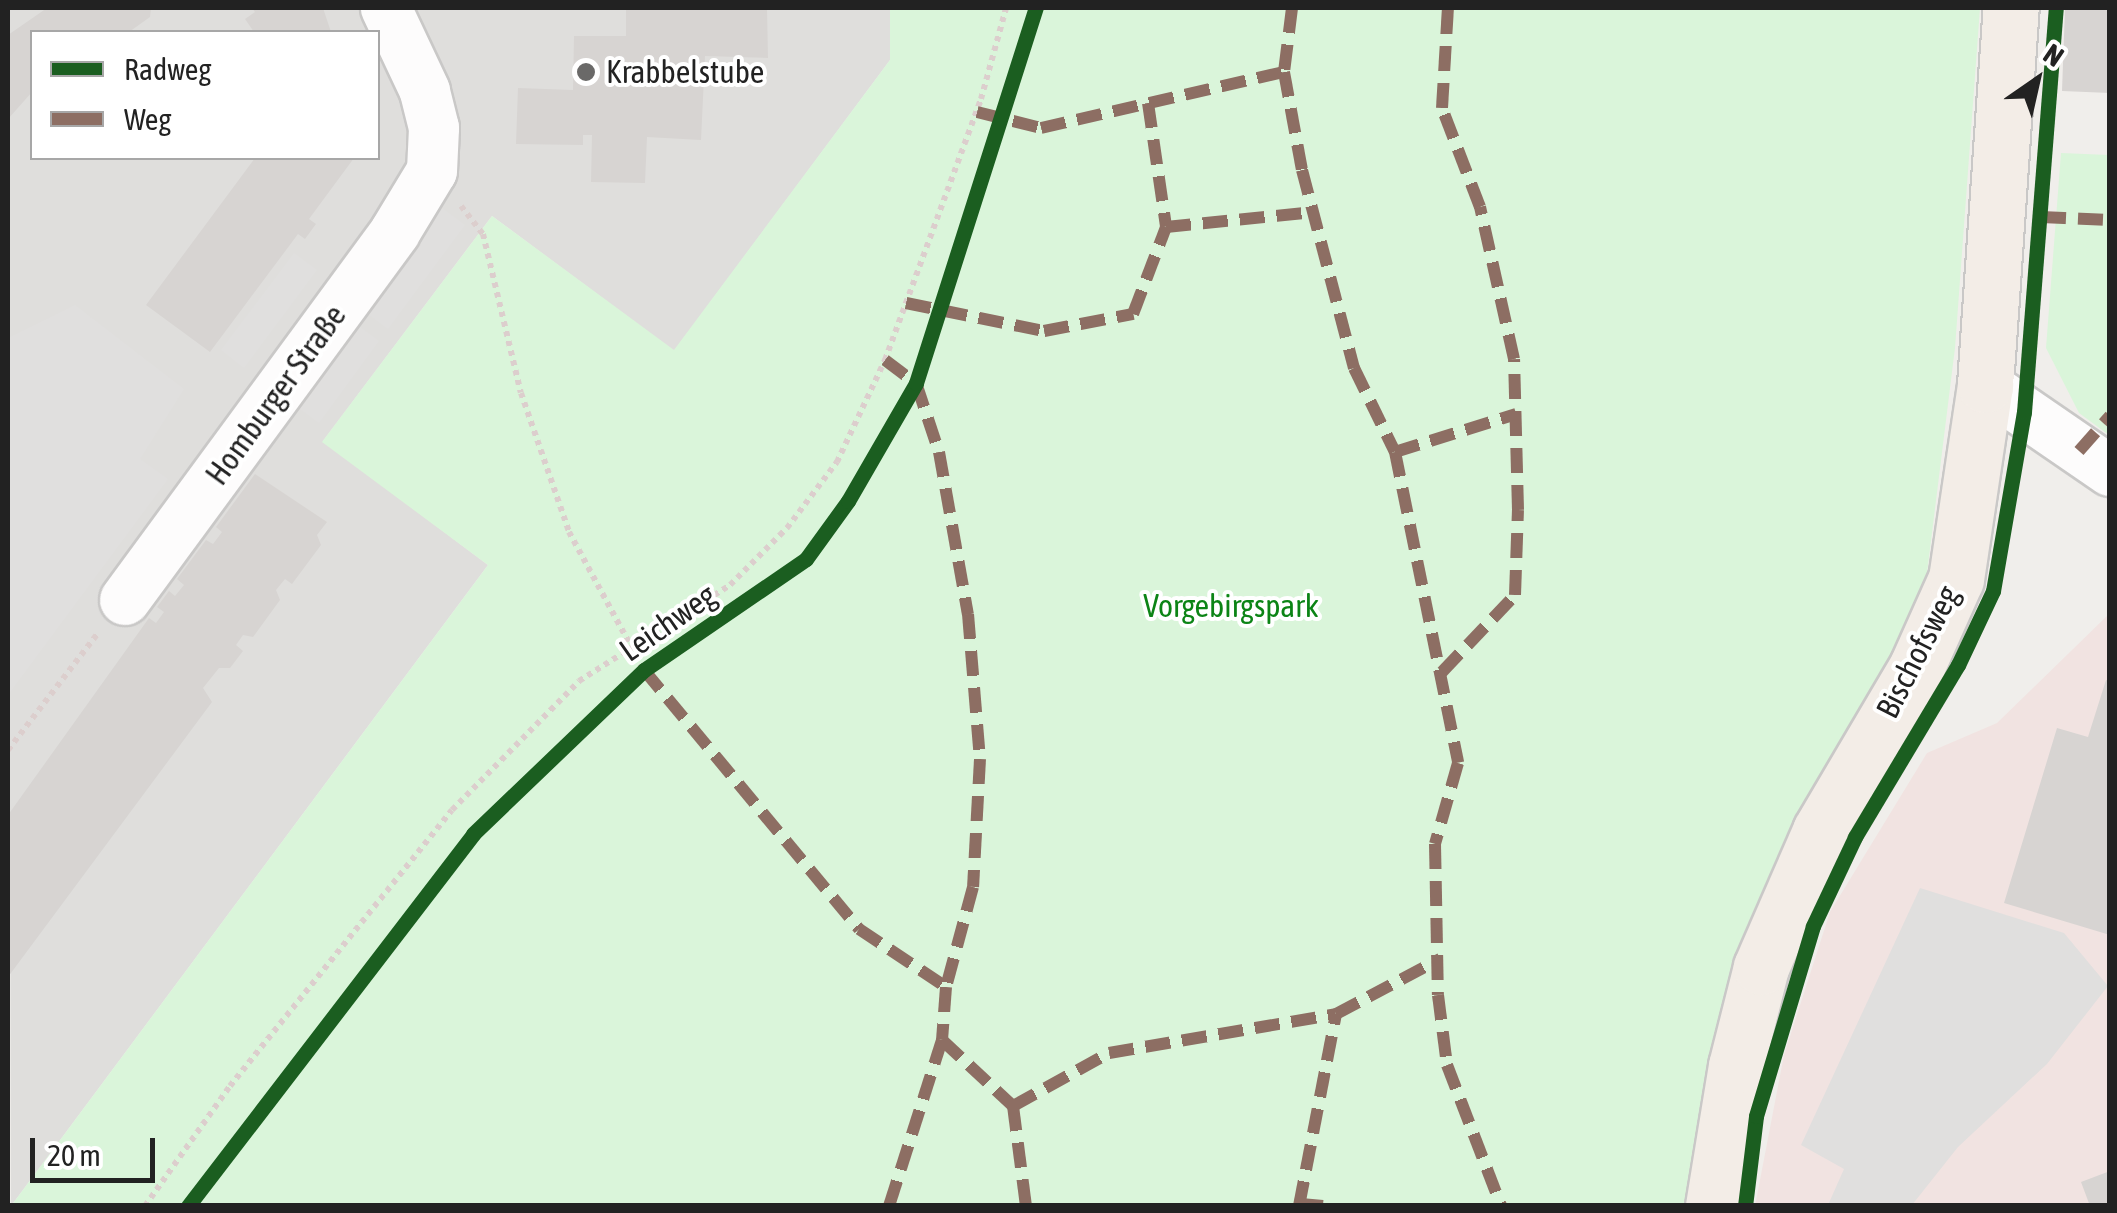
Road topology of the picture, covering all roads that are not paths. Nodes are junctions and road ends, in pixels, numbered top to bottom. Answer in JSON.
{"nodes":[{"id":1,"x":386,"y":8,"type":"edge"},
{"id":2,"x":2012,"y":8,"type":"edge"},
{"id":3,"x":1985,"y":386,"type":"junction"},
{"id":4,"x":2110,"y":471,"type":"edge"},
{"id":5,"x":125,"y":600,"type":"road end"},
{"id":6,"x":1713,"y":1206,"type":"edge"}],
"edges":[{"from":1,"to":5,"type":"street","name":"Homburger Straße"},
{"from":2,"to":3,"type":"main road","name":"Bischofsweg"},
{"from":3,"to":4,"type":"street"},
{"from":3,"to":6,"type":"main road","name":"Bischofsweg"}]}
